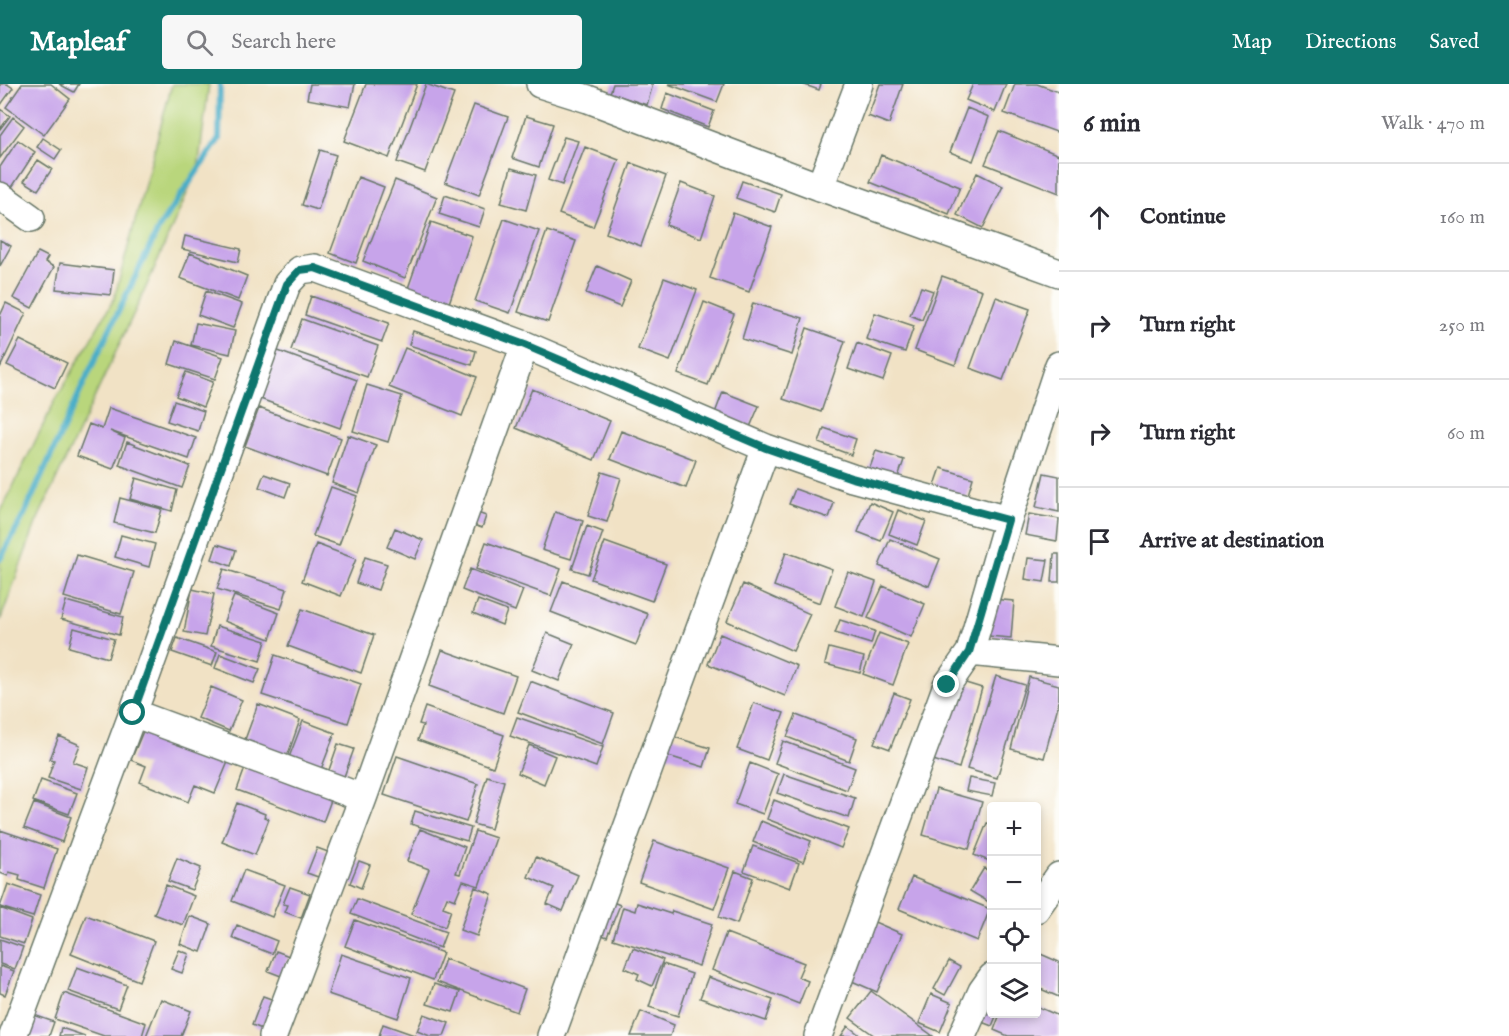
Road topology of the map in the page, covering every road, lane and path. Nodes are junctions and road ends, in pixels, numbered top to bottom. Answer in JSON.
{"nodes":[{"id":1,"x":540,"y":84,"type":"edge"},
{"id":2,"x":859,"y":84,"type":"edge"},
{"id":3,"x":591,"y":92,"type":"edge"},
{"id":4,"x":820,"y":187,"type":"junction"},
{"id":5,"x":0,"y":196,"type":"edge"},
{"id":6,"x":31,"y":218,"type":"dead end"},
{"id":7,"x":1059,"y":273,"type":"edge"},
{"id":8,"x":525,"y":345,"type":"junction"},
{"id":9,"x":1059,"y":365,"type":"edge"},
{"id":10,"x":766,"y":448,"type":"junction"},
{"id":11,"x":1008,"y":520,"type":"junction"},
{"id":12,"x":969,"y":652,"type":"junction"},
{"id":13,"x":1059,"y":661,"type":"edge"},
{"id":14,"x":133,"y":713,"type":"junction"},
{"id":15,"x":363,"y":798,"type":"junction"},
{"id":16,"x":1059,"y":876,"type":"edge"},
{"id":17,"x":1041,"y":902,"type":"edge"},
{"id":18,"x":987,"y":984,"type":"edge"},
{"id":19,"x":13,"y":1036,"type":"edge"},
{"id":20,"x":273,"y":1036,"type":"edge"},
{"id":21,"x":551,"y":1036,"type":"edge"},
{"id":22,"x":818,"y":1036,"type":"edge"},
{"id":23,"x":962,"y":1036,"type":"edge"}],
"edges":[{"from":1,"to":3,"type":"street"},
{"from":2,"to":4,"type":"street"},
{"from":3,"to":4,"type":"street"},
{"from":4,"to":7,"type":"street"},
{"from":5,"to":6,"type":"street"},
{"from":8,"to":10,"type":"street"},
{"from":8,"to":14,"type":"street"},
{"from":8,"to":15,"type":"street"},
{"from":9,"to":11,"type":"street"},
{"from":10,"to":11,"type":"street"},
{"from":10,"to":21,"type":"street"},
{"from":11,"to":12,"type":"street"},
{"from":12,"to":13,"type":"street"},
{"from":12,"to":22,"type":"street"},
{"from":14,"to":15,"type":"street"},
{"from":14,"to":19,"type":"street"},
{"from":15,"to":20,"type":"street"},
{"from":16,"to":17,"type":"street"},
{"from":18,"to":23,"type":"street"}]}
